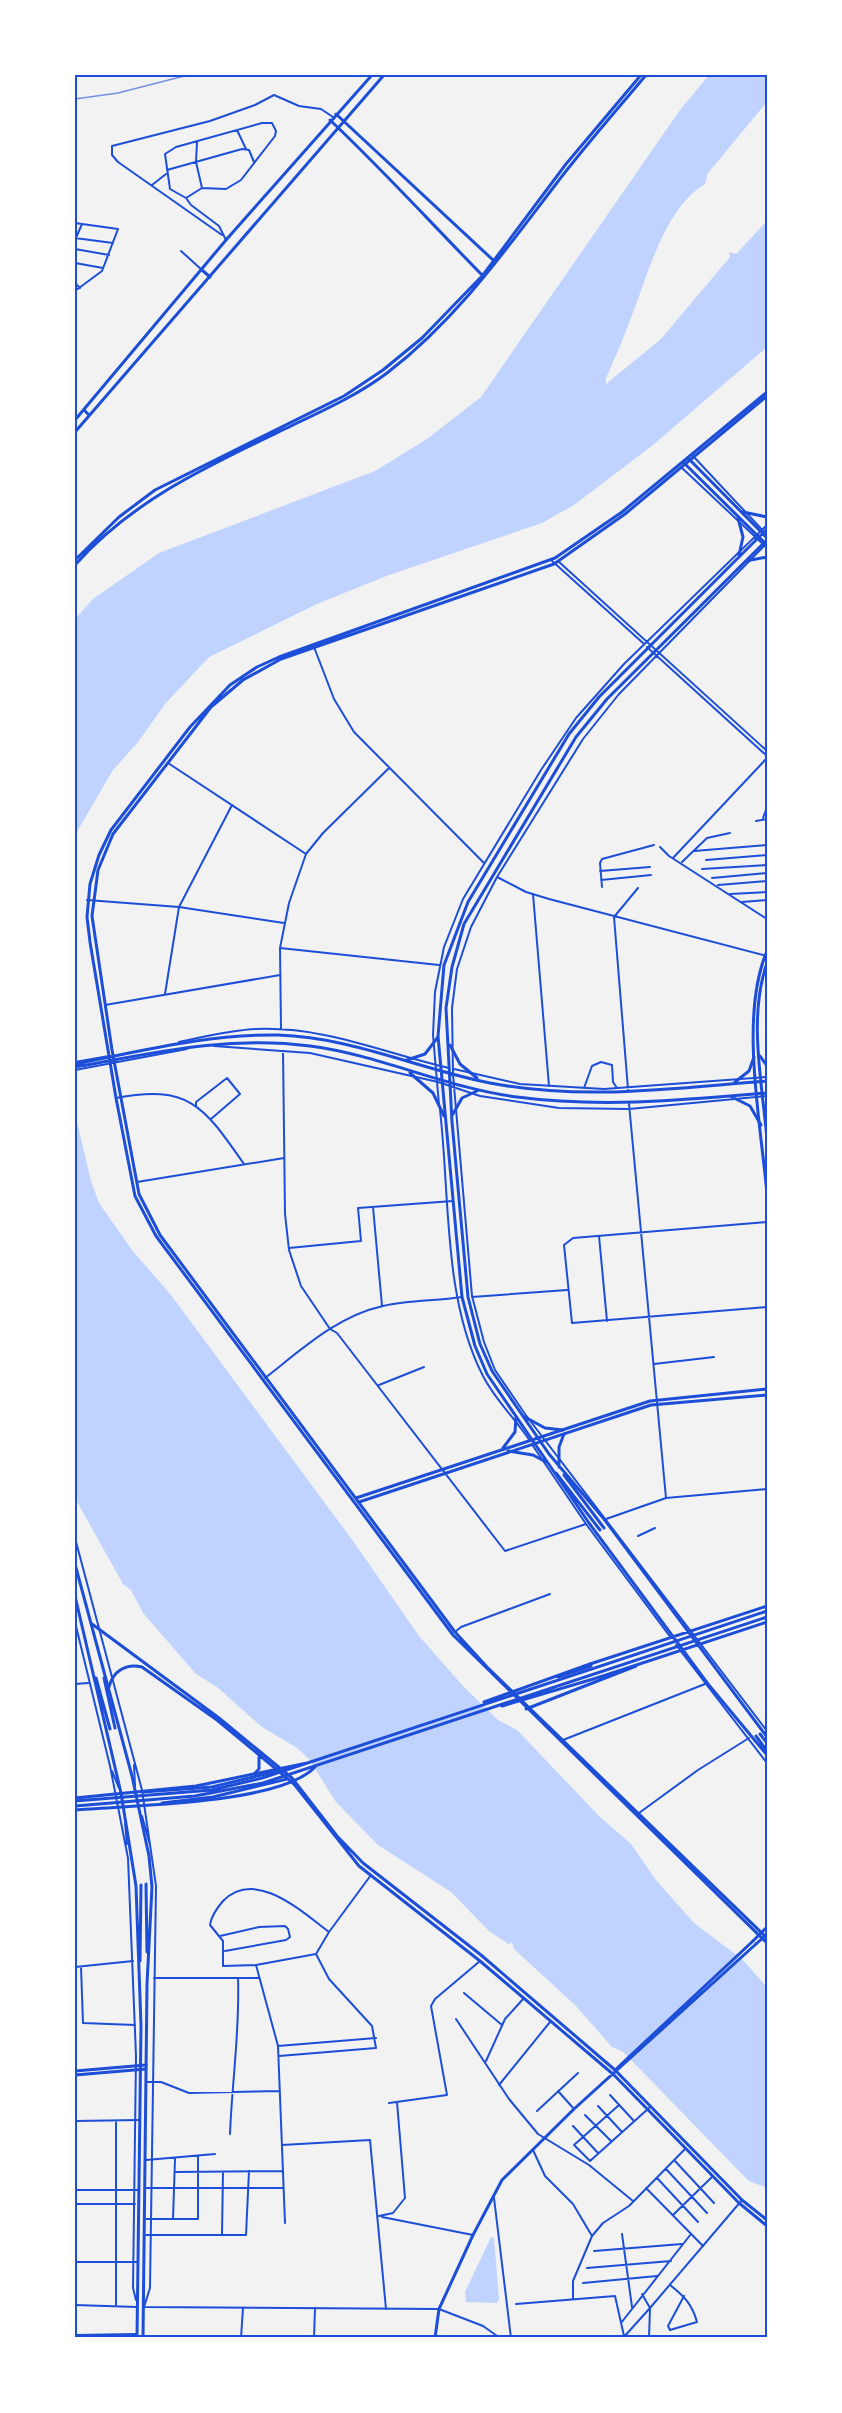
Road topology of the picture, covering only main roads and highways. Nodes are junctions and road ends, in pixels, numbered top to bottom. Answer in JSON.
{"nodes":[{"id":1,"x":372,"y":75,"type":"edge"},
{"id":2,"x":384,"y":75,"type":"edge"},
{"id":3,"x":641,"y":75,"type":"edge"},
{"id":4,"x":646,"y":75,"type":"edge"},
{"id":5,"x":333,"y":117,"type":"junction"},
{"id":6,"x":344,"y":122,"type":"junction"},
{"id":7,"x":339,"y":128,"type":"junction"},
{"id":8,"x":495,"y":262,"type":"junction"},
{"id":9,"x":202,"y":270,"type":"junction"},
{"id":10,"x":484,"y":276,"type":"junction"},
{"id":11,"x":210,"y":277,"type":"junction"},
{"id":12,"x":767,"y":394,"type":"edge"},
{"id":13,"x":84,"y":410,"type":"junction"},
{"id":14,"x":89,"y":415,"type":"junction"},
{"id":15,"x":75,"y":420,"type":"edge"},
{"id":16,"x":75,"y":432,"type":"edge"},
{"id":17,"x":689,"y":460,"type":"junction"},
{"id":18,"x":684,"y":464,"type":"junction"},
{"id":19,"x":739,"y":510,"type":"junction"},
{"id":20,"x":736,"y":514,"type":"junction"},
{"id":21,"x":767,"y":517,"type":"edge"},
{"id":22,"x":764,"y":538,"type":"edge"},
{"id":23,"x":767,"y":557,"type":"edge"},
{"id":24,"x":737,"y":558,"type":"junction"},
{"id":25,"x":75,"y":560,"type":"edge"},
{"id":26,"x":742,"y":564,"type":"junction"},
{"id":27,"x":75,"y":565,"type":"edge"},
{"id":28,"x":314,"y":646,"type":"junction"},
{"id":29,"x":462,"y":923,"type":"junction"},
{"id":30,"x":766,"y":954,"type":"edge"},
{"id":31,"x":767,"y":963,"type":"edge"},
{"id":32,"x":447,"y":1035,"type":"junction"},
{"id":33,"x":438,"y":1036,"type":"junction"},
{"id":34,"x":188,"y":1045,"type":"junction"},
{"id":35,"x":110,"y":1051,"type":"junction"},
{"id":36,"x":760,"y":1056,"type":"junction"},
{"id":37,"x":754,"y":1057,"type":"junction"},
{"id":38,"x":402,"y":1060,"type":"junction"},
{"id":39,"x":75,"y":1066,"type":"edge"},
{"id":40,"x":767,"y":1066,"type":"edge"},
{"id":41,"x":438,"y":1068,"type":"junction"},
{"id":42,"x":406,"y":1071,"type":"junction"},
{"id":43,"x":452,"y":1071,"type":"junction"},
{"id":44,"x":765,"y":1079,"type":"edge"},
{"id":45,"x":756,"y":1080,"type":"junction"},
{"id":46,"x":439,"y":1081,"type":"junction"},
{"id":47,"x":489,"y":1083,"type":"junction"},
{"id":48,"x":452,"y":1085,"type":"junction"},
{"id":49,"x":724,"y":1085,"type":"junction"},
{"id":50,"x":488,"y":1092,"type":"junction"},
{"id":51,"x":765,"y":1094,"type":"edge"},
{"id":52,"x":758,"y":1095,"type":"junction"},
{"id":53,"x":724,"y":1096,"type":"junction"},
{"id":54,"x":118,"y":1098,"type":"junction"},
{"id":55,"x":767,"y":1113,"type":"edge"},
{"id":56,"x":446,"y":1122,"type":"junction"},
{"id":57,"x":452,"y":1122,"type":"junction"},
{"id":58,"x":761,"y":1125,"type":"junction"},
{"id":59,"x":766,"y":1125,"type":"edge"},
{"id":60,"x":767,"y":1139,"type":"edge"},
{"id":61,"x":767,"y":1194,"type":"edge"},
{"id":62,"x":264,"y":1379,"type":"junction"},
{"id":63,"x":767,"y":1389,"type":"edge"},
{"id":64,"x":767,"y":1395,"type":"edge"},
{"id":65,"x":657,"y":1401,"type":"junction"},
{"id":66,"x":516,"y":1415,"type":"junction"},
{"id":67,"x":521,"y":1415,"type":"junction"},
{"id":68,"x":563,"y":1432,"type":"junction"},
{"id":69,"x":538,"y":1439,"type":"junction"},
{"id":70,"x":531,"y":1440,"type":"junction"},
{"id":71,"x":503,"y":1448,"type":"junction"},
{"id":72,"x":508,"y":1451,"type":"junction"},
{"id":73,"x":559,"y":1467,"type":"junction"},
{"id":74,"x":552,"y":1468,"type":"junction"},
{"id":75,"x":353,"y":1499,"type":"junction"},
{"id":76,"x":357,"y":1503,"type":"junction"},
{"id":77,"x":75,"y":1564,"type":"edge"},
{"id":78,"x":75,"y":1596,"type":"edge"},
{"id":79,"x":767,"y":1608,"type":"edge"},
{"id":80,"x":767,"y":1617,"type":"edge"},
{"id":81,"x":81,"y":1621,"type":"junction"},
{"id":82,"x":767,"y":1622,"type":"edge"},
{"id":83,"x":91,"y":1623,"type":"junction"},
{"id":84,"x":689,"y":1630,"type":"junction"},
{"id":85,"x":671,"y":1636,"type":"junction"},
{"id":86,"x":698,"y":1643,"type":"junction"},
{"id":87,"x":635,"y":1649,"type":"junction"},
{"id":88,"x":680,"y":1649,"type":"junction"},
{"id":89,"x":658,"y":1656,"type":"junction"},
{"id":90,"x":109,"y":1689,"type":"junction"},
{"id":91,"x":512,"y":1693,"type":"junction"},
{"id":92,"x":480,"y":1705,"type":"junction"},
{"id":93,"x":528,"y":1708,"type":"junction"},
{"id":94,"x":483,"y":1710,"type":"junction"},
{"id":95,"x":115,"y":1728,"type":"dead end"},
{"id":96,"x":110,"y":1729,"type":"dead end"},
{"id":97,"x":754,"y":1736,"type":"junction"},
{"id":98,"x":767,"y":1737,"type":"edge"},
{"id":99,"x":767,"y":1743,"type":"edge"},
{"id":100,"x":767,"y":1753,"type":"edge"},
{"id":101,"x":259,"y":1756,"type":"junction"},
{"id":102,"x":315,"y":1764,"type":"junction"},
{"id":103,"x":283,"y":1770,"type":"junction"},
{"id":104,"x":278,"y":1771,"type":"junction"},
{"id":105,"x":290,"y":1778,"type":"junction"},
{"id":106,"x":247,"y":1779,"type":"junction"},
{"id":107,"x":143,"y":1791,"type":"junction"},
{"id":108,"x":136,"y":1792,"type":"junction"},
{"id":109,"x":121,"y":1793,"type":"junction"},
{"id":110,"x":75,"y":1804,"type":"edge"},
{"id":111,"x":138,"y":1804,"type":"junction"},
{"id":112,"x":160,"y":1804,"type":"junction"},
{"id":113,"x":123,"y":1805,"type":"junction"},
{"id":114,"x":146,"y":1884,"type":"dead end"},
{"id":115,"x":141,"y":1885,"type":"dead end"},
{"id":116,"x":767,"y":1927,"type":"edge"},
{"id":117,"x":764,"y":1936,"type":"edge"},
{"id":118,"x":767,"y":1943,"type":"edge"},
{"id":119,"x":140,"y":1984,"type":"junction"},
{"id":120,"x":147,"y":1984,"type":"junction"},
{"id":121,"x":141,"y":2067,"type":"junction"},
{"id":122,"x":146,"y":2067,"type":"junction"},
{"id":123,"x":615,"y":2072,"type":"junction"},
{"id":124,"x":75,"y":2073,"type":"edge"},
{"id":125,"x":741,"y":2201,"type":"junction"},
{"id":126,"x":767,"y":2220,"type":"edge"},
{"id":127,"x":767,"y":2226,"type":"edge"},
{"id":128,"x":137,"y":2336,"type":"edge"},
{"id":129,"x":143,"y":2338,"type":"edge"},
{"id":130,"x":435,"y":2338,"type":"edge"}],
"edges":[{"from":1,"to":5,"type":"main road"},
{"from":2,"to":6,"type":"main road"},
{"from":3,"to":8,"type":"main road"},
{"from":4,"to":8,"type":"main road"},
{"from":5,"to":6,"type":"main road"},
{"from":5,"to":7,"type":"main road"},
{"from":5,"to":9,"type":"main road"},
{"from":6,"to":7,"type":"main road"},
{"from":6,"to":8,"type":"main road"},
{"from":7,"to":10,"type":"main road"},
{"from":7,"to":11,"type":"main road"},
{"from":8,"to":10,"type":"main road"},
{"from":9,"to":11,"type":"main road"},
{"from":9,"to":13,"type":"main road"},
{"from":10,"to":25,"type":"main road"},
{"from":10,"to":27,"type":"main road"},
{"from":11,"to":14,"type":"main road"},
{"from":12,"to":17,"type":"main road"},
{"from":13,"to":14,"type":"main road"},
{"from":13,"to":15,"type":"main road"},
{"from":14,"to":16,"type":"main road"},
{"from":17,"to":18,"type":"main road"},
{"from":17,"to":19,"type":"main road"},
{"from":18,"to":20,"type":"main road"},
{"from":18,"to":28,"type":"main road"},
{"from":19,"to":21,"type":"main road"},
{"from":19,"to":22,"type":"main road"},
{"from":20,"to":22,"type":"main road"},
{"from":20,"to":24,"type":"main road"},
{"from":22,"to":24,"type":"main road"},
{"from":22,"to":26,"type":"main road"},
{"from":23,"to":26,"type":"main road"},
{"from":24,"to":29,"type":"main road"},
{"from":26,"to":29,"type":"main road"},
{"from":28,"to":35,"type":"main road"},
{"from":28,"to":35,"type":"main road"},
{"from":29,"to":32,"type":"main road"},
{"from":29,"to":33,"type":"main road"},
{"from":30,"to":37,"type":"main road"},
{"from":31,"to":36,"type":"main road"},
{"from":32,"to":43,"type":"main road"},
{"from":32,"to":47,"type":"main road"},
{"from":33,"to":38,"type":"main road"},
{"from":33,"to":41,"type":"main road"},
{"from":34,"to":38,"type":"main road"},
{"from":34,"to":39,"type":"main road"},
{"from":34,"to":42,"type":"main road"},
{"from":35,"to":54,"type":"main road"},
{"from":36,"to":40,"type":"main road"},
{"from":36,"to":44,"type":"main road"},
{"from":37,"to":45,"type":"main road"},
{"from":37,"to":49,"type":"main road"},
{"from":38,"to":41,"type":"main road"},
{"from":41,"to":43,"type":"main road"},
{"from":41,"to":46,"type":"main road"},
{"from":42,"to":46,"type":"main road"},
{"from":42,"to":56,"type":"main road"},
{"from":43,"to":47,"type":"main road"},
{"from":43,"to":48,"type":"main road"},
{"from":44,"to":45,"type":"main road"},
{"from":44,"to":51,"type":"main road"},
{"from":45,"to":49,"type":"main road"},
{"from":45,"to":52,"type":"main road"},
{"from":46,"to":48,"type":"main road"},
{"from":46,"to":56,"type":"main road"},
{"from":47,"to":49,"type":"main road"},
{"from":47,"to":50,"type":"main road"},
{"from":48,"to":50,"type":"main road"},
{"from":48,"to":57,"type":"main road"},
{"from":50,"to":53,"type":"main road"},
{"from":50,"to":57,"type":"main road"},
{"from":51,"to":52,"type":"main road"},
{"from":51,"to":59,"type":"main road"},
{"from":52,"to":53,"type":"main road"},
{"from":52,"to":58,"type":"main road"},
{"from":53,"to":58,"type":"main road"},
{"from":54,"to":62,"type":"main road"},
{"from":54,"to":62,"type":"main road"},
{"from":55,"to":59,"type":"main road"},
{"from":56,"to":66,"type":"main road"},
{"from":57,"to":67,"type":"main road"},
{"from":58,"to":61,"type":"main road"},
{"from":59,"to":60,"type":"main road"},
{"from":62,"to":75,"type":"main road"},
{"from":63,"to":65,"type":"main road"},
{"from":64,"to":65,"type":"main road"},
{"from":65,"to":68,"type":"main road"},
{"from":66,"to":70,"type":"main road"},
{"from":66,"to":71,"type":"main road"},
{"from":67,"to":68,"type":"main road"},
{"from":67,"to":69,"type":"main road"},
{"from":68,"to":69,"type":"main road"},
{"from":68,"to":73,"type":"main road"},
{"from":69,"to":70,"type":"main road"},
{"from":69,"to":73,"type":"main road"},
{"from":70,"to":71,"type":"main road"},
{"from":70,"to":72,"type":"main road"},
{"from":70,"to":74,"type":"main road"},
{"from":71,"to":75,"type":"main road"},
{"from":72,"to":74,"type":"main road"},
{"from":72,"to":76,"type":"main road"},
{"from":73,"to":74,"type":"main road"},
{"from":73,"to":84,"type":"main road"},
{"from":74,"to":85,"type":"main road"},
{"from":75,"to":76,"type":"main road"},
{"from":76,"to":91,"type":"main road"},
{"from":76,"to":91,"type":"main road"},
{"from":77,"to":83,"type":"main road"},
{"from":78,"to":81,"type":"main road"},
{"from":79,"to":84,"type":"main road"},
{"from":79,"to":92,"type":"main road"},
{"from":80,"to":94,"type":"main road"},
{"from":81,"to":96,"type":"main road"},
{"from":81,"to":109,"type":"main road"},
{"from":82,"to":86,"type":"main road"},
{"from":83,"to":90,"type":"main road"},
{"from":83,"to":95,"type":"main road"},
{"from":83,"to":103,"type":"main road"},
{"from":84,"to":85,"type":"main road"},
{"from":84,"to":86,"type":"main road"},
{"from":85,"to":87,"type":"main road"},
{"from":85,"to":88,"type":"main road"},
{"from":86,"to":88,"type":"main road"},
{"from":86,"to":98,"type":"main road"},
{"from":87,"to":91,"type":"main road"},
{"from":87,"to":92,"type":"main road"},
{"from":88,"to":89,"type":"main road"},
{"from":88,"to":97,"type":"main road"},
{"from":89,"to":93,"type":"main road"},
{"from":89,"to":94,"type":"main road"},
{"from":90,"to":101,"type":"main road"},
{"from":90,"to":108,"type":"main road"},
{"from":91,"to":93,"type":"main road"},
{"from":92,"to":102,"type":"main road"},
{"from":93,"to":117,"type":"main road"},
{"from":93,"to":117,"type":"main road"},
{"from":94,"to":102,"type":"main road"},
{"from":97,"to":99,"type":"main road"},
{"from":97,"to":100,"type":"main road"},
{"from":101,"to":104,"type":"main road"},
{"from":101,"to":106,"type":"main road"},
{"from":102,"to":107,"type":"main road"},
{"from":102,"to":110,"type":"main road"},
{"from":102,"to":112,"type":"main road"},
{"from":103,"to":104,"type":"main road"},
{"from":103,"to":105,"type":"main road"},
{"from":104,"to":105,"type":"main road"},
{"from":104,"to":106,"type":"main road"},
{"from":105,"to":112,"type":"main road"},
{"from":105,"to":123,"type":"main road"},
{"from":105,"to":123,"type":"main road"},
{"from":106,"to":107,"type":"main road"},
{"from":107,"to":108,"type":"main road"},
{"from":108,"to":109,"type":"main road"},
{"from":108,"to":111,"type":"main road"},
{"from":109,"to":110,"type":"main road"},
{"from":109,"to":113,"type":"main road"},
{"from":110,"to":113,"type":"main road"},
{"from":111,"to":112,"type":"main road"},
{"from":111,"to":113,"type":"main road"},
{"from":111,"to":120,"type":"main road"},
{"from":113,"to":119,"type":"main road"},
{"from":114,"to":120,"type":"main road"},
{"from":115,"to":119,"type":"main road"},
{"from":116,"to":117,"type":"main road"},
{"from":117,"to":118,"type":"main road"},
{"from":117,"to":123,"type":"main road"},
{"from":119,"to":121,"type":"main road"},
{"from":120,"to":122,"type":"main road"},
{"from":121,"to":122,"type":"main road"},
{"from":121,"to":124,"type":"main road"},
{"from":121,"to":128,"type":"main road"},
{"from":122,"to":129,"type":"main road"},
{"from":123,"to":125,"type":"main road"},
{"from":123,"to":125,"type":"main road"},
{"from":123,"to":130,"type":"main road"},
{"from":125,"to":126,"type":"main road"},
{"from":125,"to":127,"type":"main road"}]}
